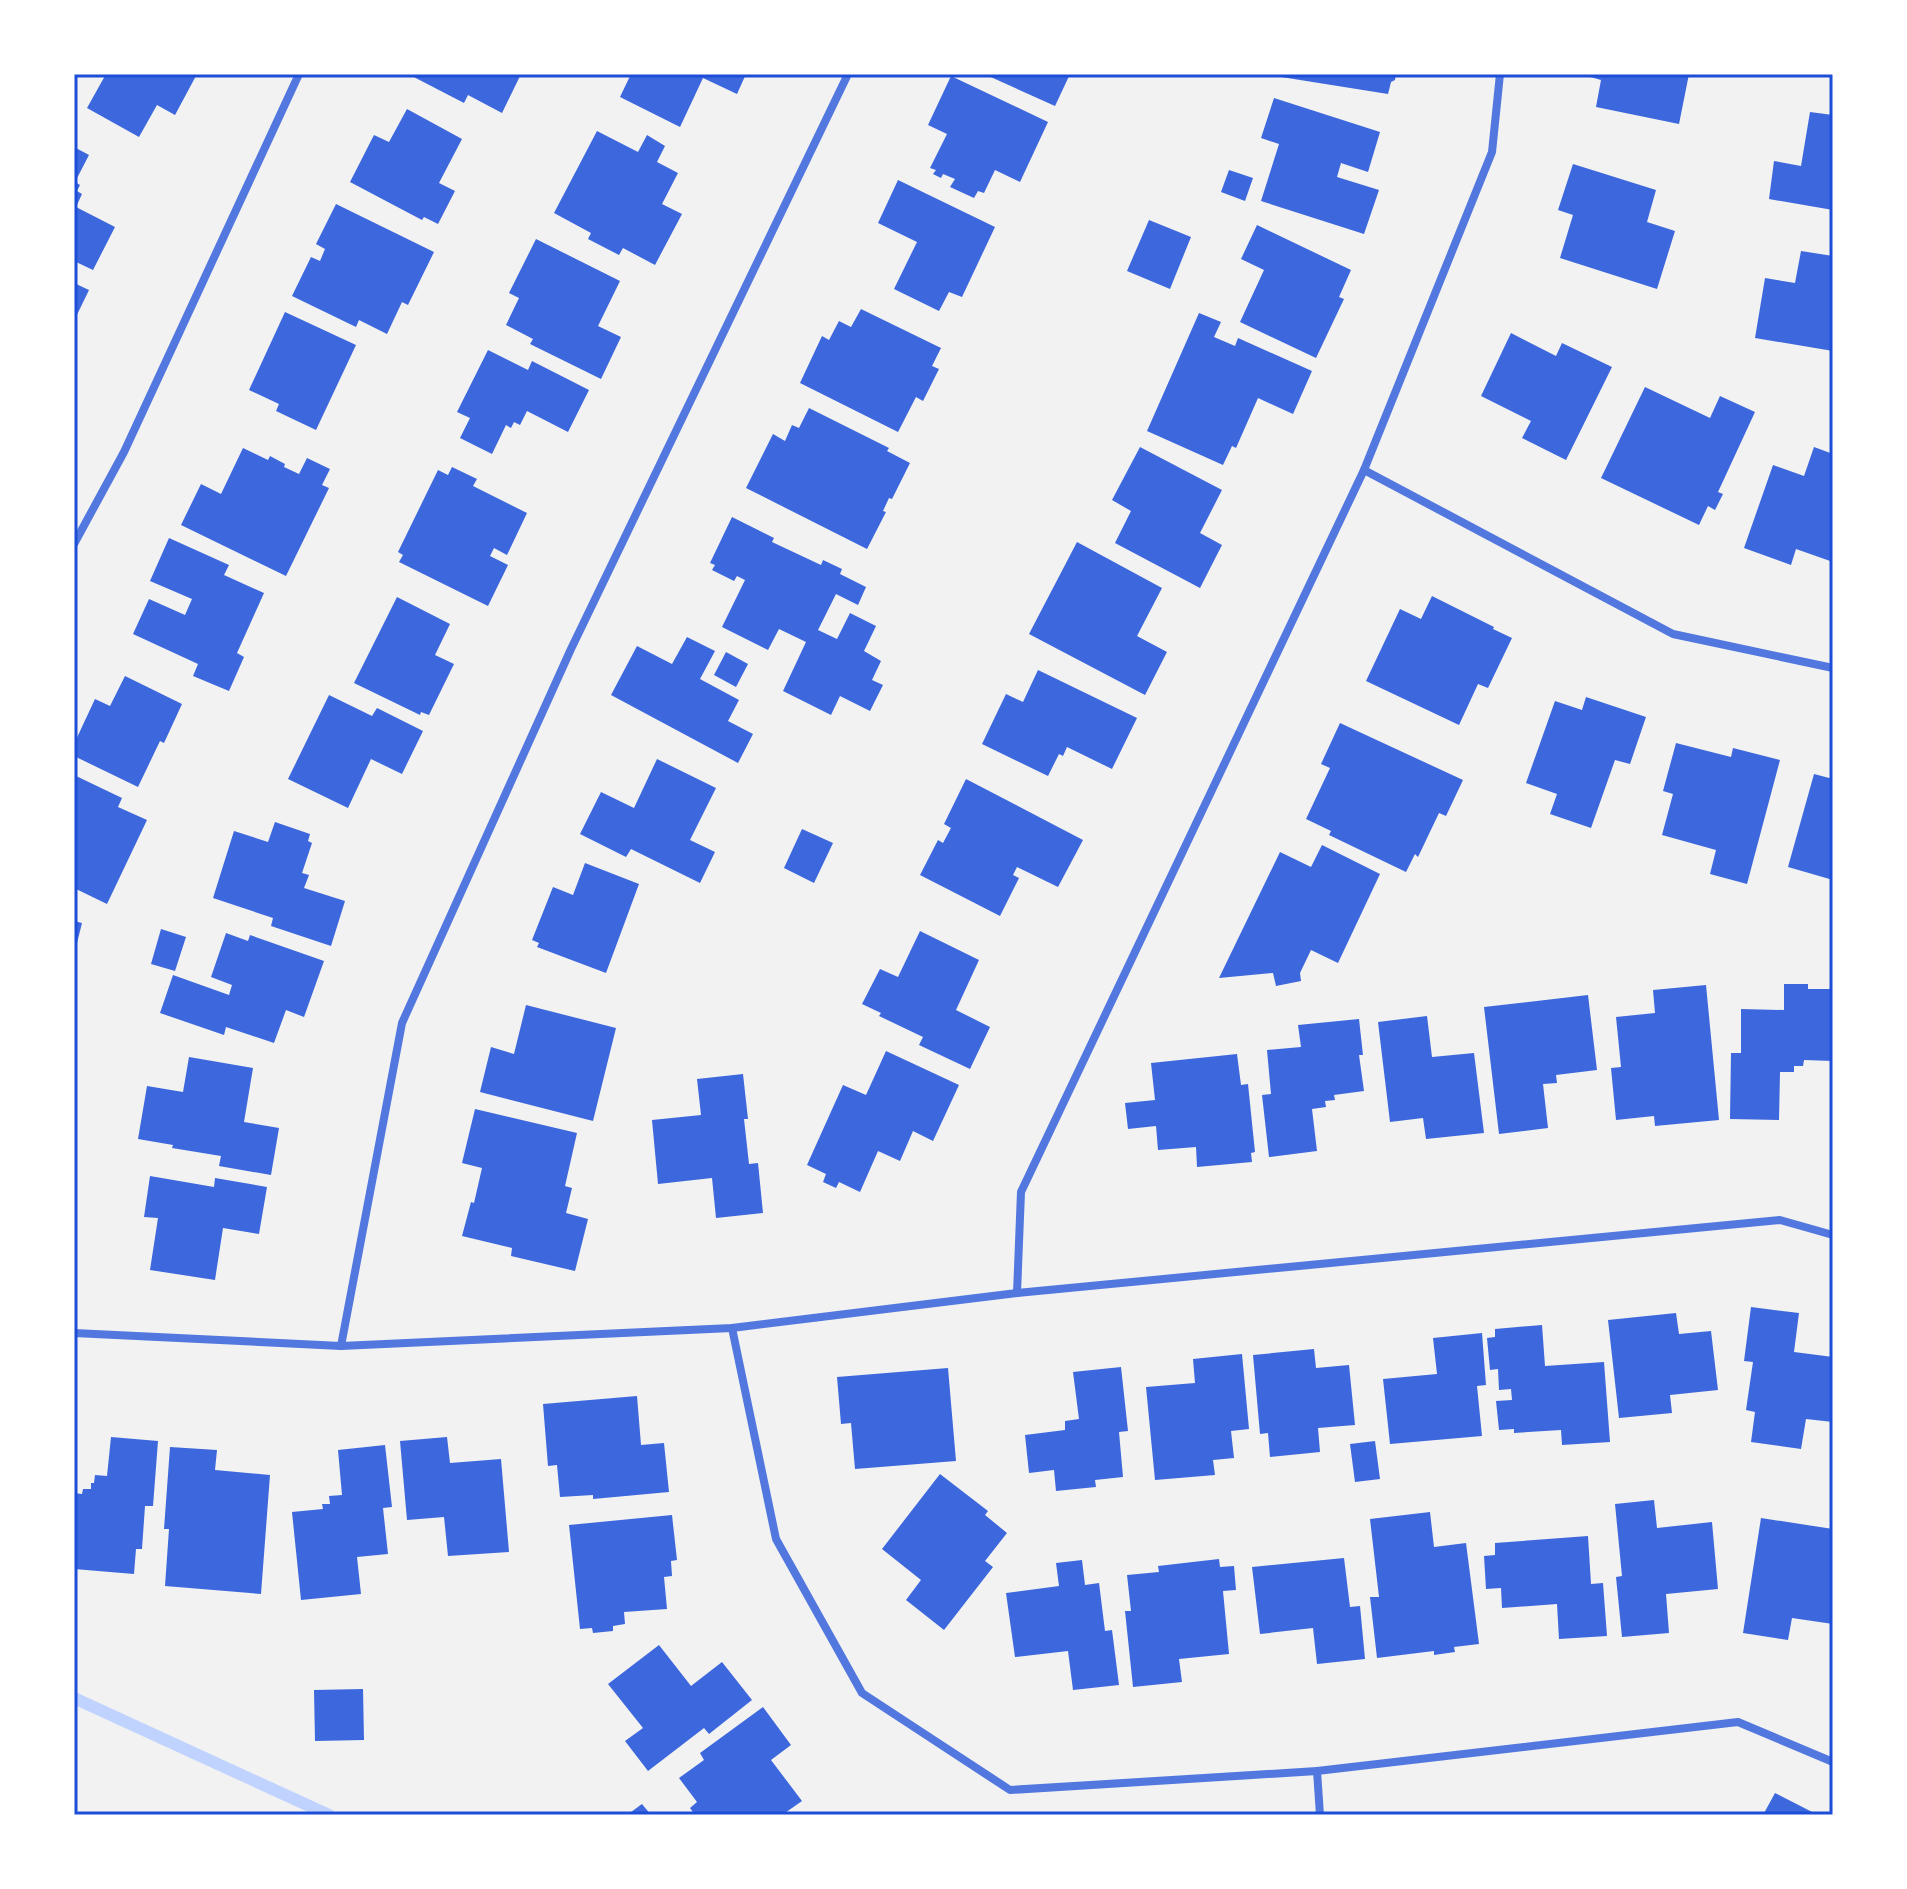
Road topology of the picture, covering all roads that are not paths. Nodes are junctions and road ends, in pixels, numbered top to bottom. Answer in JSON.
{"nodes":[{"id":1,"x":299,"y":74,"type":"edge"},
{"id":2,"x":848,"y":74,"type":"edge"},
{"id":3,"x":1500,"y":74,"type":"edge"},
{"id":4,"x":1364,"y":470,"type":"junction"},
{"id":5,"x":74,"y":544,"type":"edge"},
{"id":6,"x":1833,"y":668,"type":"edge"},
{"id":7,"x":1833,"y":1235,"type":"edge"},
{"id":8,"x":1017,"y":1293,"type":"junction"},
{"id":9,"x":732,"y":1328,"type":"junction"},
{"id":10,"x":74,"y":1333,"type":"edge"},
{"id":11,"x":341,"y":1346,"type":"junction"},
{"id":12,"x":1833,"y":1762,"type":"edge"},
{"id":13,"x":1317,"y":1771,"type":"junction"},
{"id":14,"x":1320,"y":1815,"type":"edge"}],
"edges":[{"from":1,"to":5,"type":"street"},
{"from":2,"to":11,"type":"street"},
{"from":3,"to":4,"type":"street"},
{"from":4,"to":6,"type":"street"},
{"from":4,"to":8,"type":"street"},
{"from":7,"to":8,"type":"street"},
{"from":8,"to":9,"type":"street"},
{"from":9,"to":11,"type":"street"},
{"from":9,"to":13,"type":"street"},
{"from":10,"to":11,"type":"street"},
{"from":12,"to":13,"type":"street"},
{"from":13,"to":14,"type":"street"}]}
